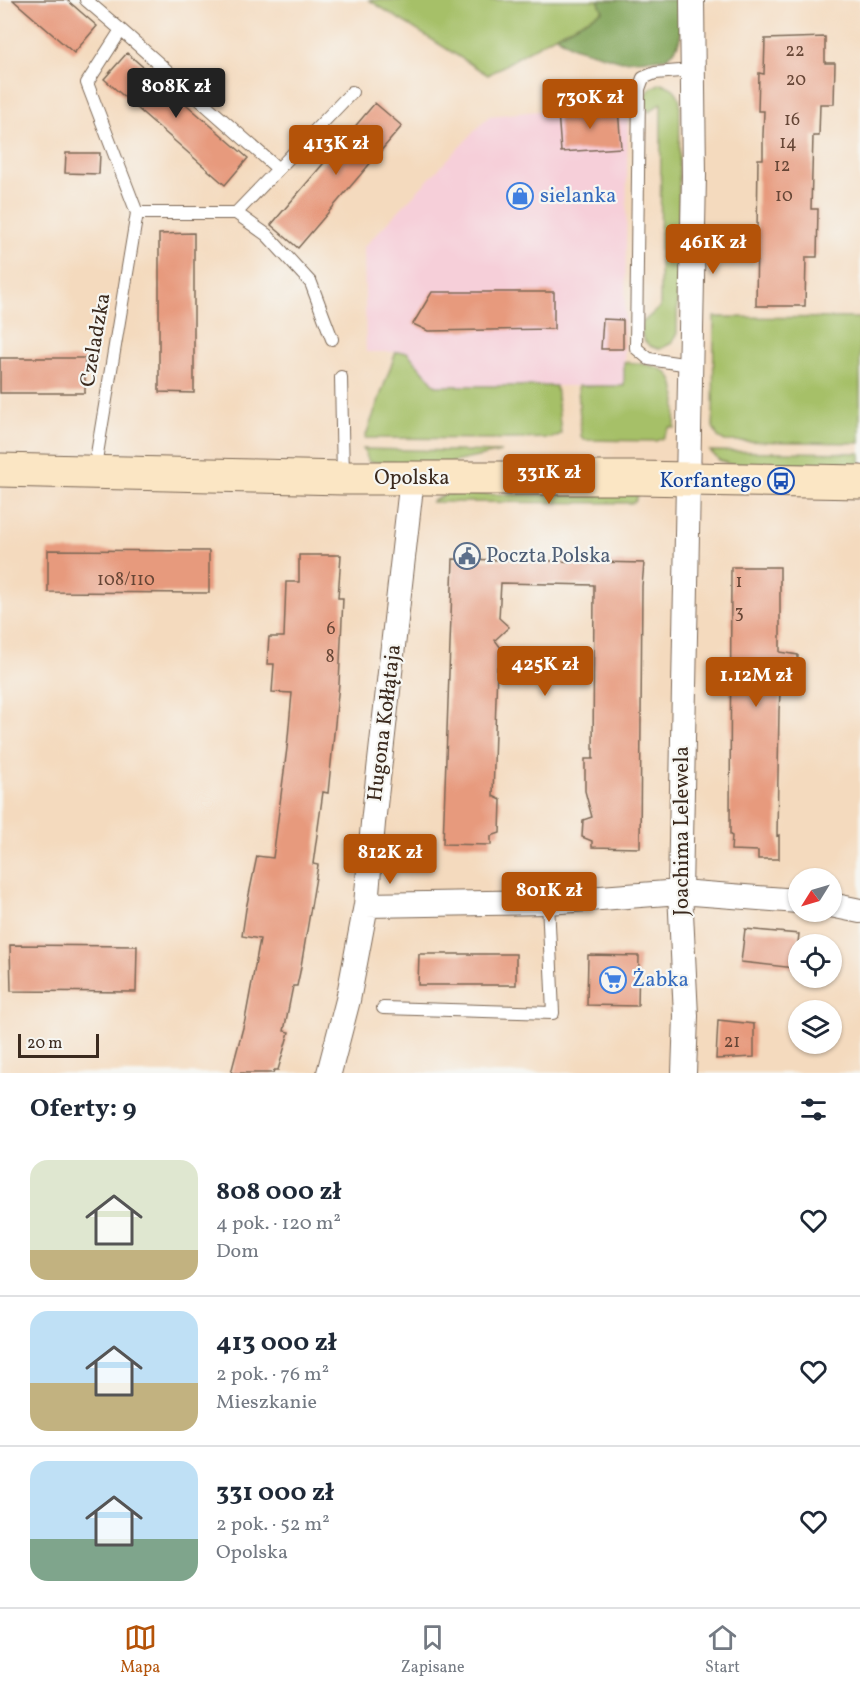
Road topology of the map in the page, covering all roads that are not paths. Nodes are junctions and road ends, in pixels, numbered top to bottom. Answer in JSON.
{"nodes":[{"id":1,"x":86,"y":0,"type":"edge"},
{"id":2,"x":692,"y":0,"type":"edge"},
{"id":3,"x":121,"y":30,"type":"junction"},
{"id":4,"x":693,"y":70,"type":"junction"},
{"id":5,"x":352,"y":92,"type":"dead end"},
{"id":6,"x":277,"y":168,"type":"junction"},
{"id":7,"x":137,"y":213,"type":"junction"},
{"id":8,"x":236,"y":213,"type":"junction"},
{"id":9,"x":332,"y":339,"type":"dead end"},
{"id":10,"x":690,"y":365,"type":"junction"},
{"id":11,"x":341,"y":377,"type":"dead end"},
{"id":12,"x":0,"y":470,"type":"edge"},
{"id":13,"x":94,"y":473,"type":"junction"},
{"id":14,"x":343,"y":478,"type":"junction"},
{"id":15,"x":412,"y":478,"type":"junction"},
{"id":16,"x":687,"y":480,"type":"junction"},
{"id":17,"x":860,"y":482,"type":"edge"},
{"id":18,"x":680,"y":892,"type":"junction"},
{"id":19,"x":788,"y":900,"type":"edge"},
{"id":20,"x":548,"y":902,"type":"junction"},
{"id":21,"x":366,"y":905,"type":"junction"},
{"id":22,"x":842,"y":907,"type":"edge"},
{"id":23,"x":860,"y":911,"type":"edge"},
{"id":24,"x":383,"y":1008,"type":"dead end"},
{"id":25,"x":329,"y":1073,"type":"edge"},
{"id":26,"x":684,"y":1073,"type":"edge"}],
"edges":[{"from":1,"to":3,"type":"lane"},
{"from":2,"to":4,"type":"street","name":"Joachima Lelewela"},
{"from":3,"to":6,"type":"lane"},
{"from":3,"to":7,"type":"lane"},
{"from":4,"to":10,"type":"street","name":"Joachima Lelewela"},
{"from":4,"to":10,"type":"lane"},
{"from":5,"to":6,"type":"lane"},
{"from":6,"to":8,"type":"lane"},
{"from":7,"to":8,"type":"lane"},
{"from":7,"to":13,"type":"lane","name":"Czeladzka"},
{"from":8,"to":9,"type":"lane"},
{"from":10,"to":16,"type":"street","name":"Joachima Lelewela"},
{"from":11,"to":14,"type":"lane"},
{"from":12,"to":13,"type":"street","name":"Opolska"},
{"from":13,"to":14,"type":"street","name":"Opolska"},
{"from":14,"to":15,"type":"street","name":"Opolska"},
{"from":15,"to":16,"type":"street","name":"Opolska"},
{"from":15,"to":21,"type":"street","name":"Hugona Kołłątaja"},
{"from":16,"to":17,"type":"street","name":"Opolska"},
{"from":16,"to":18,"type":"street","name":"Joachima Lelewela"},
{"from":18,"to":19,"type":"street"},
{"from":18,"to":20,"type":"street"},
{"from":18,"to":26,"type":"street","name":"Joachima Lelewela"},
{"from":20,"to":21,"type":"street"},
{"from":20,"to":24,"type":"lane"},
{"from":21,"to":25,"type":"street","name":"Hugona Kołłątaja"},
{"from":22,"to":23,"type":"street"}]}
